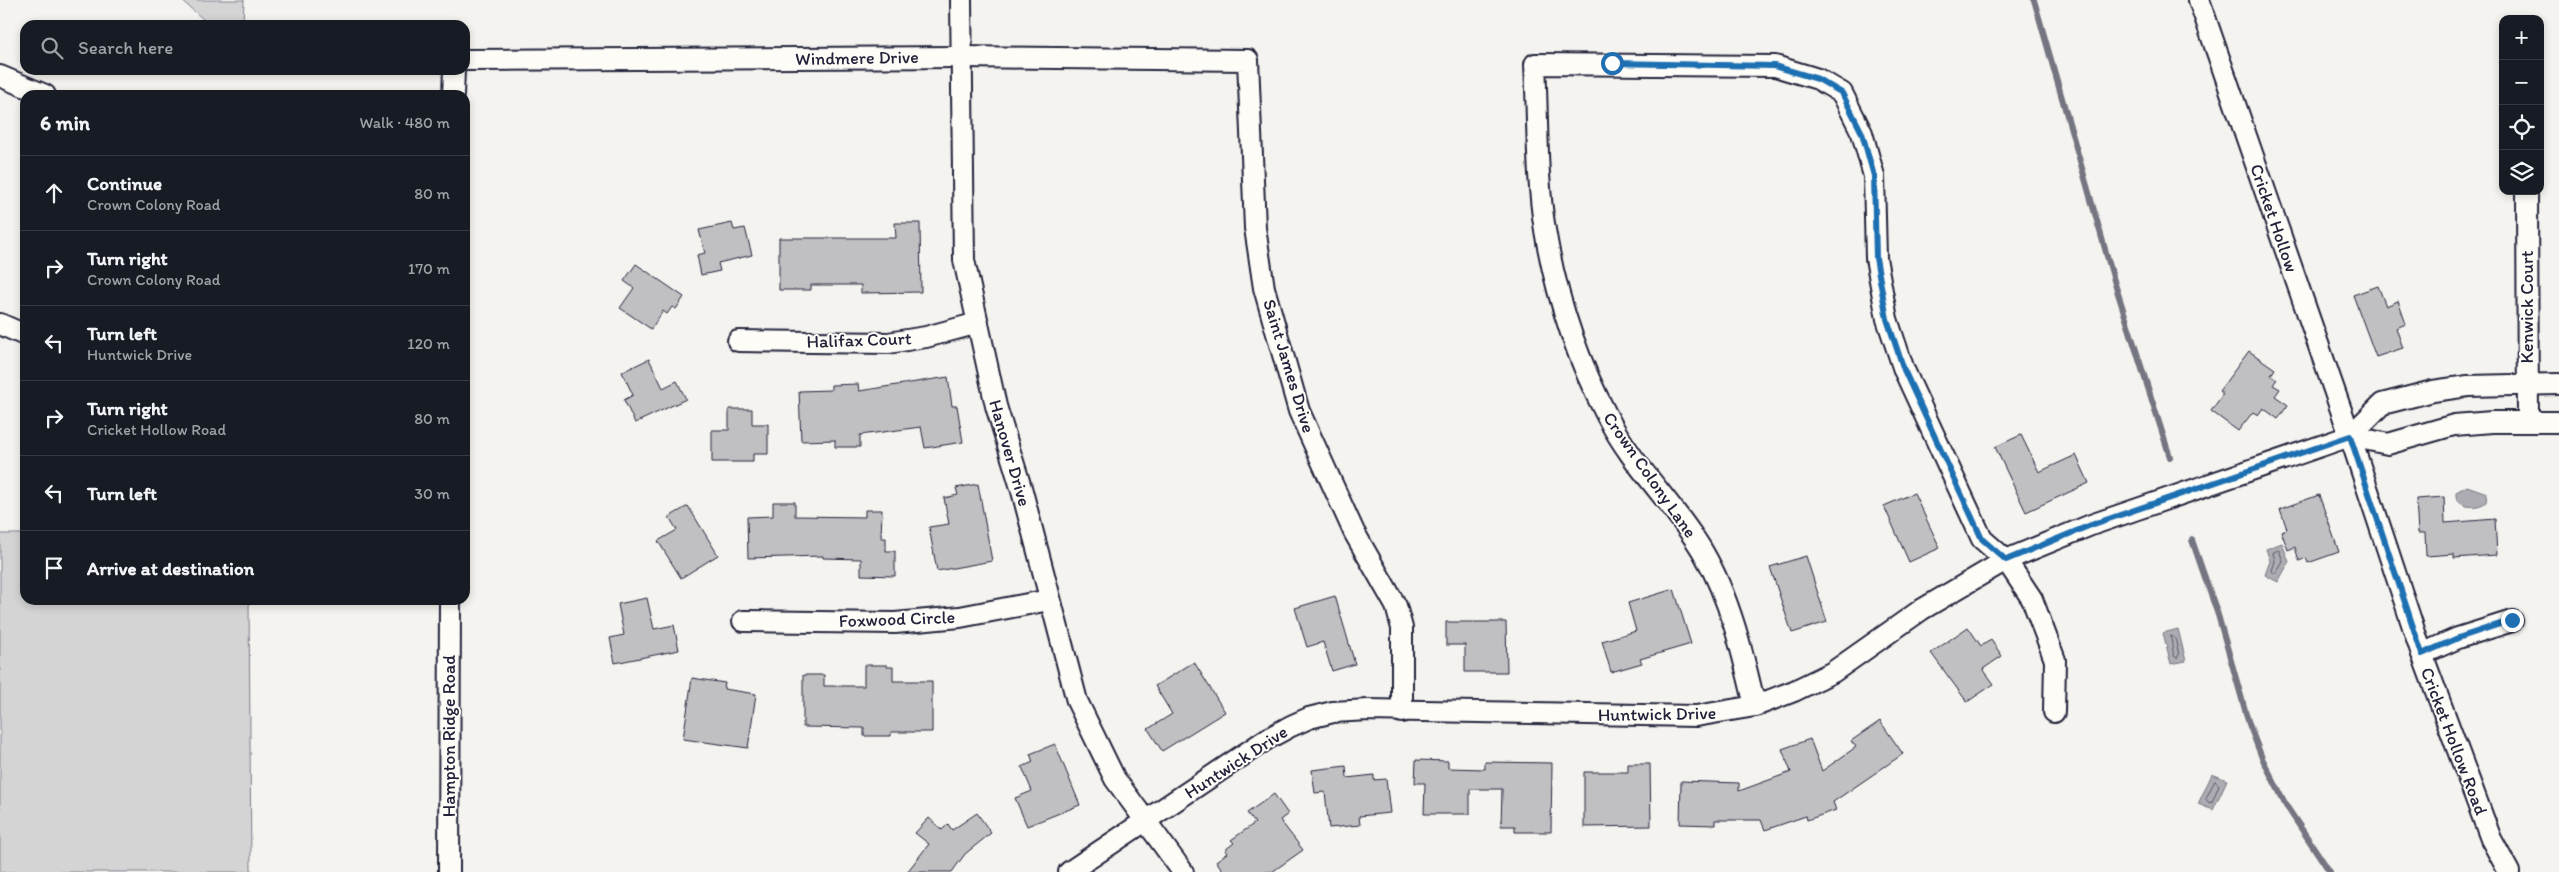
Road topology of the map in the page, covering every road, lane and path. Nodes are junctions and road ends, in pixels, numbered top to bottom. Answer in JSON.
{"nodes":[{"id":1,"x":960,"y":0,"type":"edge"},
{"id":2,"x":2199,"y":0,"type":"edge"},
{"id":3,"x":961,"y":57,"type":"junction"},
{"id":4,"x":470,"y":60,"type":"edge"},
{"id":5,"x":1248,"y":60,"type":"joint"},
{"id":6,"x":454,"y":75,"type":"edge"},
{"id":7,"x":0,"y":76,"type":"edge"},
{"id":8,"x":33,"y":90,"type":"edge"},
{"id":9,"x":453,"y":90,"type":"edge"},
{"id":10,"x":2527,"y":195,"type":"edge"},
{"id":11,"x":978,"y":323,"type":"junction"},
{"id":12,"x":0,"y":324,"type":"edge"},
{"id":13,"x":20,"y":333,"type":"edge"},
{"id":14,"x":738,"y":341,"type":"dead end"},
{"id":15,"x":2528,"y":384,"type":"junction"},
{"id":16,"x":2559,"y":384,"type":"edge"},
{"id":17,"x":2528,"y":422,"type":"junction"},
{"id":18,"x":2559,"y":422,"type":"edge"},
{"id":19,"x":2350,"y":436,"type":"junction"},
{"id":20,"x":2006,"y":560,"type":"junction"},
{"id":21,"x":1049,"y":600,"type":"junction"},
{"id":22,"x":450,"y":605,"type":"edge"},
{"id":23,"x":2512,"y":620,"type":"dead end"},
{"id":24,"x":743,"y":621,"type":"dead end"},
{"id":25,"x":2422,"y":654,"type":"junction"},
{"id":26,"x":1755,"y":706,"type":"junction"},
{"id":27,"x":1402,"y":712,"type":"junction"},
{"id":28,"x":2054,"y":712,"type":"dead end"},
{"id":29,"x":1144,"y":820,"type":"junction"},
{"id":30,"x":449,"y":872,"type":"edge"},
{"id":31,"x":1069,"y":872,"type":"edge"},
{"id":32,"x":1183,"y":872,"type":"edge"},
{"id":33,"x":2509,"y":872,"type":"edge"}],
"edges":[{"from":1,"to":3,"type":"street","name":"Hanover Drive"},
{"from":2,"to":19,"type":"street","name":"Cricket Hollow"},
{"from":3,"to":4,"type":"street","name":"Windmere Drive"},
{"from":3,"to":5,"type":"street","name":"Windmere Drive"},
{"from":3,"to":11,"type":"street","name":"Hanover Drive"},
{"from":5,"to":27,"type":"street","name":"Saint James Drive"},
{"from":6,"to":9,"type":"street"},
{"from":7,"to":8,"type":"street"},
{"from":10,"to":15,"type":"street","name":"Kenwick Court"},
{"from":11,"to":14,"type":"street","name":"Halifax Court"},
{"from":11,"to":21,"type":"street","name":"Hanover Drive"},
{"from":12,"to":13,"type":"street"},
{"from":15,"to":16,"type":"street","name":"Huntwick Drive"},
{"from":15,"to":17,"type":"street","name":"Kenwick Court"},
{"from":15,"to":19,"type":"street","name":"Huntwick Drive"},
{"from":17,"to":18,"type":"street"},
{"from":17,"to":19,"type":"street"},
{"from":19,"to":20,"type":"street","name":"Huntwick Drive"},
{"from":19,"to":25,"type":"street","name":"Cricket Hollow Road"},
{"from":20,"to":26,"type":"street","name":"Huntwick Drive"},
{"from":20,"to":26,"type":"street","name":"Crown Colony Lane"},
{"from":20,"to":28,"type":"street"},
{"from":21,"to":24,"type":"street","name":"Foxwood Circle"},
{"from":21,"to":29,"type":"street","name":"Hanover Drive"},
{"from":22,"to":30,"type":"street","name":"Hampton Ridge Road"},
{"from":23,"to":25,"type":"street"},
{"from":25,"to":33,"type":"street","name":"Cricket Hollow Road"},
{"from":26,"to":27,"type":"street","name":"Huntwick Drive"},
{"from":27,"to":29,"type":"street","name":"Huntwick Drive"},
{"from":29,"to":31,"type":"street","name":"Huntwick Drive"},
{"from":29,"to":32,"type":"street","name":"Hanover Drive"}]}
